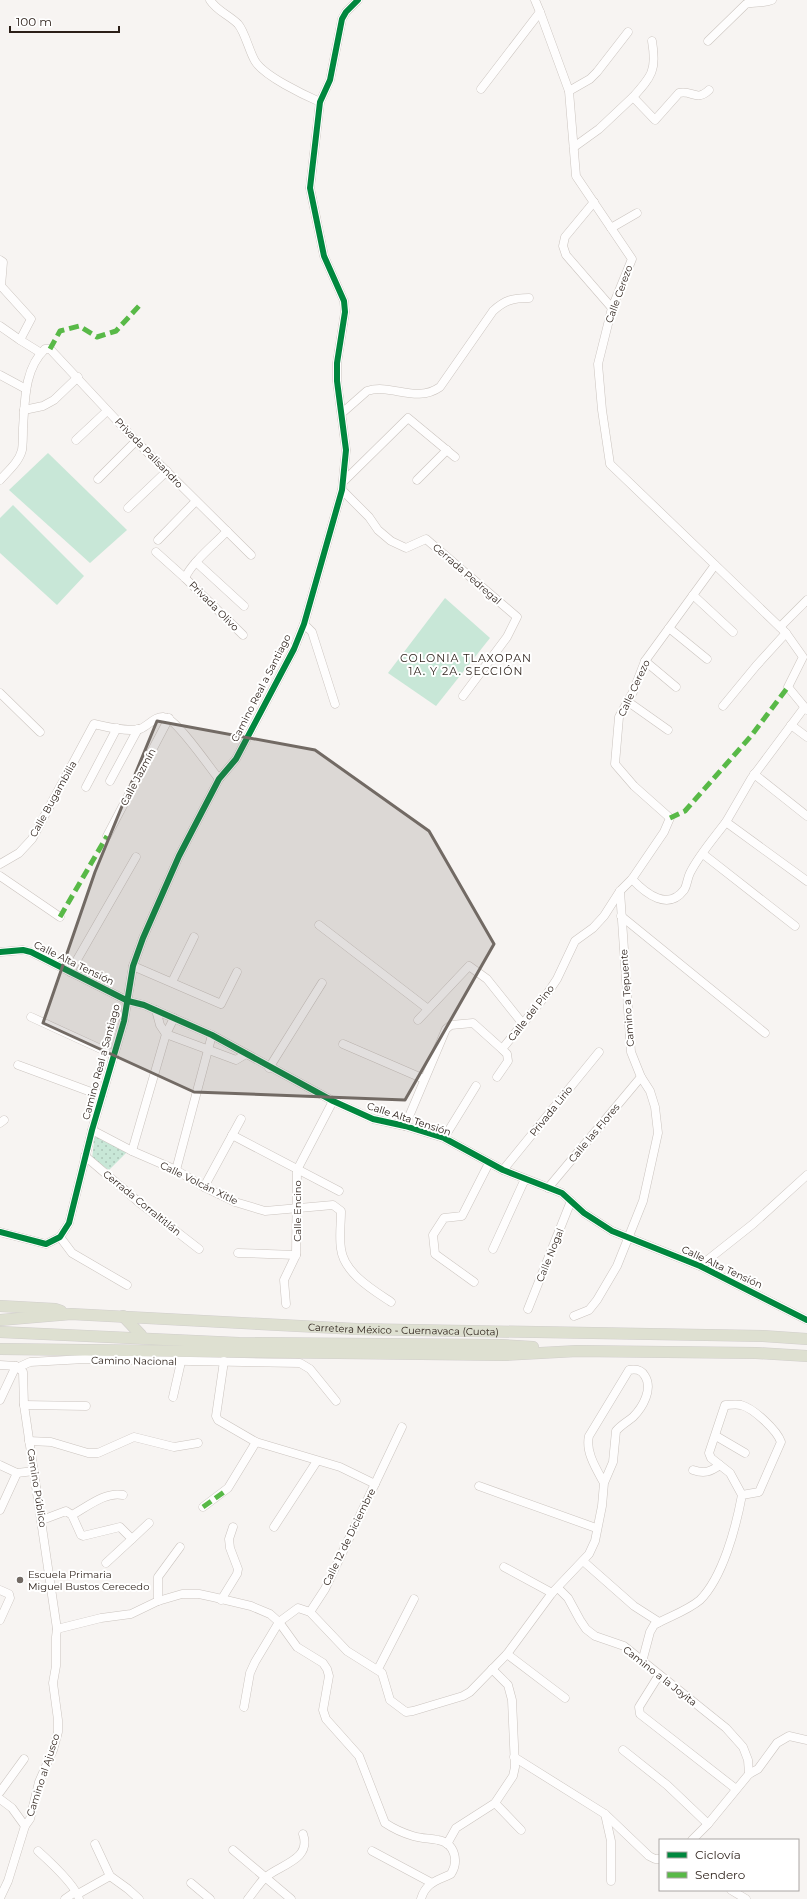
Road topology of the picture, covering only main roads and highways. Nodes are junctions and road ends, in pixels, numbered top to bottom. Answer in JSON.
{"nodes":[{"id":1,"x":0,"y":1306,"type":"edge"},
{"id":2,"x":71,"y":1314,"type":"junction"},
{"id":3,"x":123,"y":1316,"type":"junction"},
{"id":4,"x":0,"y":1320,"type":"edge"},
{"id":5,"x":0,"y":1327,"type":"edge"},
{"id":6,"x":356,"y":1329,"type":"junction"},
{"id":7,"x":0,"y":1332,"type":"edge"},
{"id":8,"x":141,"y":1335,"type":"junction"},
{"id":9,"x":807,"y":1339,"type":"edge"},
{"id":10,"x":0,"y":1349,"type":"edge"},
{"id":11,"x":577,"y":1351,"type":"junction"},
{"id":12,"x":807,"y":1356,"type":"edge"}],
"edges":[{"from":1,"to":2,"type":"highway"},
{"from":2,"to":3,"type":"highway","name":"Carretera México - Cuernavaca (Cuota)"},
{"from":2,"to":4,"type":"highway","name":"Carretera México - Cuernavaca (Cuota)"},
{"from":3,"to":6,"type":"highway","name":"Carretera México - Cuernavaca (Cuota)"},
{"from":3,"to":8,"type":"highway"},
{"from":5,"to":8,"type":"highway"},
{"from":6,"to":8,"type":"highway"},
{"from":6,"to":9,"type":"highway","name":"Carretera México - Cuernavaca (Cuota)"},
{"from":7,"to":11,"type":"highway"},
{"from":10,"to":11,"type":"highway"},
{"from":11,"to":12,"type":"highway"}]}
